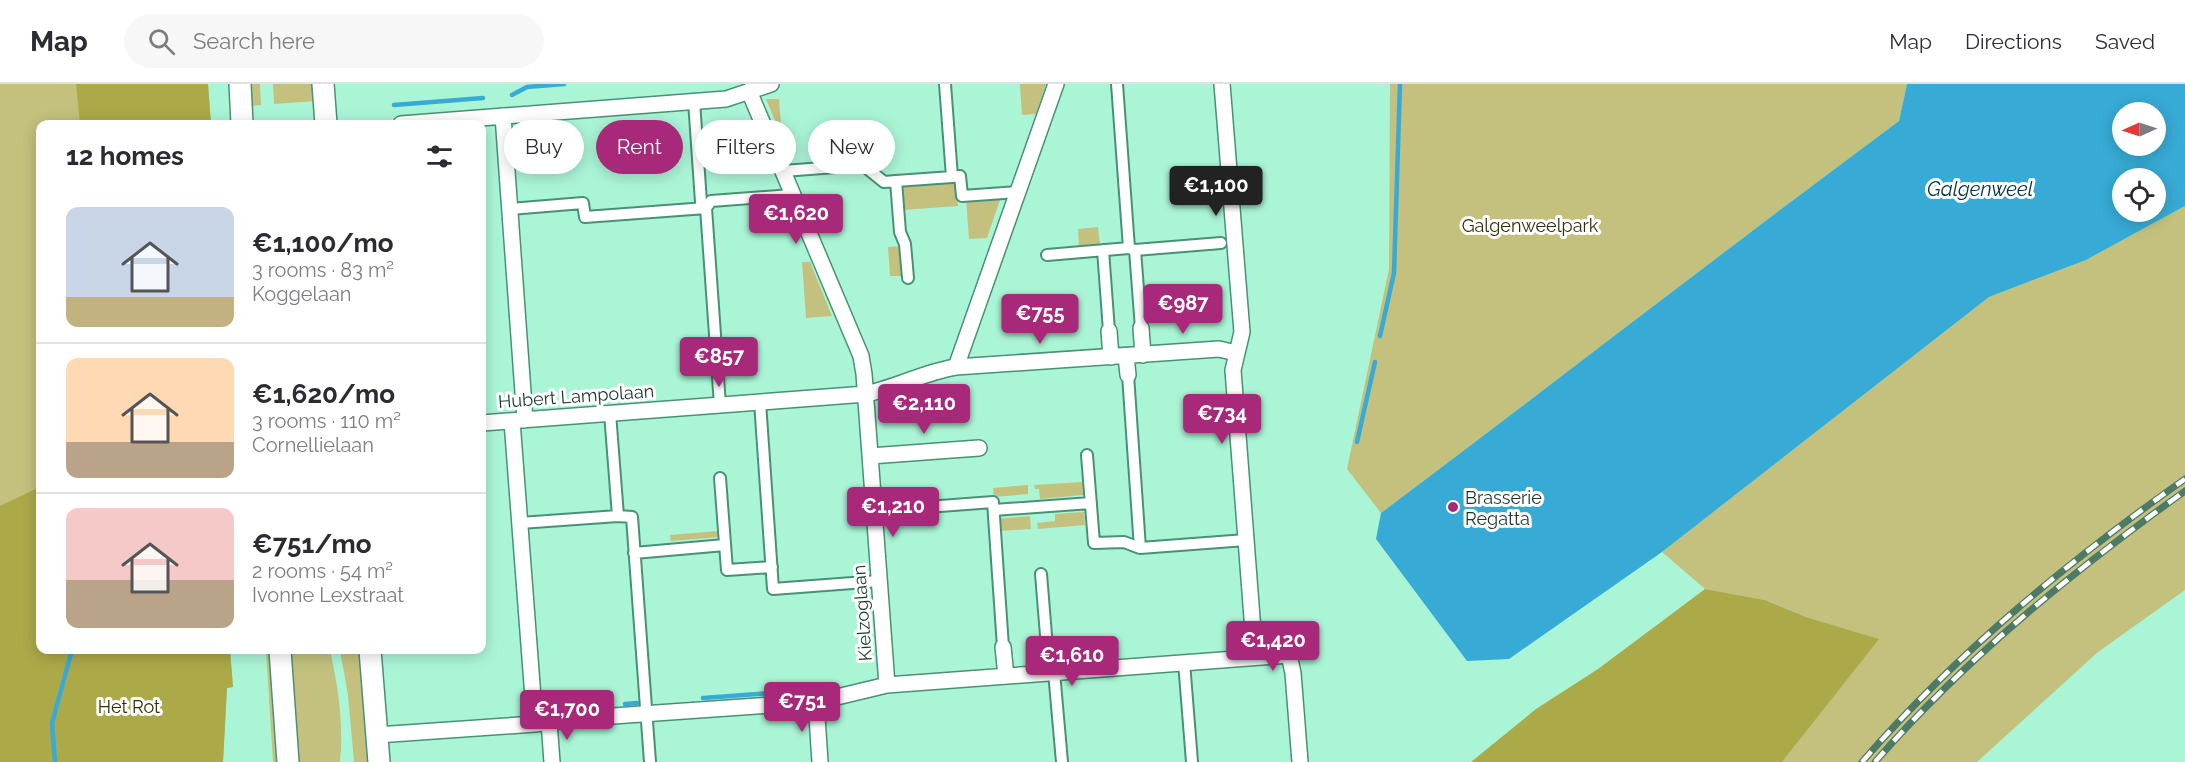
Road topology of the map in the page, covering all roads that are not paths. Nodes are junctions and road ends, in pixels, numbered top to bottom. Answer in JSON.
{"nodes":[{"id":1,"x":240,"y":84,"type":"edge"},
{"id":2,"x":323,"y":84,"type":"edge"},
{"id":3,"x":771,"y":84,"type":"edge"},
{"id":4,"x":945,"y":84,"type":"edge"},
{"id":5,"x":1056,"y":84,"type":"edge"},
{"id":6,"x":1117,"y":84,"type":"edge"},
{"id":7,"x":1222,"y":84,"type":"edge"},
{"id":8,"x":749,"y":91,"type":"junction"},
{"id":9,"x":694,"y":101,"type":"junction"},
{"id":10,"x":504,"y":116,"type":"junction"},
{"id":11,"x":242,"y":120,"type":"edge"},
{"id":12,"x":326,"y":120,"type":"edge"},
{"id":13,"x":452,"y":120,"type":"edge"},
{"id":14,"x":761,"y":120,"type":"edge"},
{"id":15,"x":796,"y":170,"type":"edge"},
{"id":16,"x":784,"y":174,"type":"edge"},
{"id":17,"x":952,"y":175,"type":"junction"},
{"id":18,"x":894,"y":181,"type":"junction"},
{"id":19,"x":1018,"y":192,"type":"junction"},
{"id":20,"x":792,"y":195,"type":"junction"},
{"id":21,"x":705,"y":207,"type":"junction"},
{"id":22,"x":510,"y":208,"type":"junction"},
{"id":23,"x":1228,"y":243,"type":"junction"},
{"id":24,"x":1132,"y":249,"type":"junction"},
{"id":25,"x":1103,"y":253,"type":"junction"},
{"id":26,"x":1047,"y":255,"type":"dead end"},
{"id":27,"x":908,"y":278,"type":"dead end"},
{"id":28,"x":1141,"y":328,"type":"joint"},
{"id":29,"x":1109,"y":331,"type":"joint"},
{"id":30,"x":1236,"y":353,"type":"junction"},
{"id":31,"x":1143,"y":355,"type":"junction"},
{"id":32,"x":1118,"y":357,"type":"junction"},
{"id":33,"x":956,"y":367,"type":"junction"},
{"id":34,"x":1128,"y":375,"type":"joint"},
{"id":35,"x":866,"y":394,"type":"junction"},
{"id":36,"x":760,"y":402,"type":"junction"},
{"id":37,"x":720,"y":405,"type":"junction"},
{"id":38,"x":610,"y":413,"type":"junction"},
{"id":39,"x":519,"y":420,"type":"junction"},
{"id":40,"x":486,"y":423,"type":"edge"},
{"id":41,"x":980,"y":447,"type":"dead end"},
{"id":42,"x":1087,"y":455,"type":"dead end"},
{"id":43,"x":870,"y":456,"type":"junction"},
{"id":44,"x":720,"y":478,"type":"dead end"},
{"id":45,"x":1091,"y":503,"type":"junction"},
{"id":46,"x":993,"y":506,"type":"junction"},
{"id":47,"x":874,"y":511,"type":"junction"},
{"id":48,"x":618,"y":516,"type":"junction"},
{"id":49,"x":520,"y":523,"type":"junction"},
{"id":50,"x":1246,"y":540,"type":"junction"},
{"id":51,"x":725,"y":545,"type":"junction"},
{"id":52,"x":1140,"y":548,"type":"junction"},
{"id":53,"x":634,"y":553,"type":"junction"},
{"id":54,"x":772,"y":567,"type":"junction"},
{"id":55,"x":1041,"y":574,"type":"dead end"},
{"id":56,"x":879,"y":581,"type":"junction"},
{"id":57,"x":1003,"y":647,"type":"joint"},
{"id":58,"x":280,"y":654,"type":"edge"},
{"id":59,"x":370,"y":654,"type":"edge"},
{"id":60,"x":1255,"y":657,"type":"junction"},
{"id":61,"x":1184,"y":662,"type":"junction"},
{"id":62,"x":1051,"y":672,"type":"junction"},
{"id":63,"x":1006,"y":676,"type":"junction"},
{"id":64,"x":887,"y":685,"type":"junction"},
{"id":65,"x":816,"y":702,"type":"junction"},
{"id":66,"x":646,"y":713,"type":"junction"},
{"id":67,"x":542,"y":723,"type":"junction"},
{"id":68,"x":376,"y":735,"type":"junction"},
{"id":69,"x":288,"y":762,"type":"edge"},
{"id":70,"x":379,"y":762,"type":"edge"},
{"id":71,"x":552,"y":762,"type":"edge"},
{"id":72,"x":650,"y":762,"type":"edge"},
{"id":73,"x":820,"y":762,"type":"edge"},
{"id":74,"x":1062,"y":762,"type":"edge"},
{"id":75,"x":1192,"y":762,"type":"edge"},
{"id":76,"x":1300,"y":762,"type":"edge"}],
"edges":[{"from":1,"to":11,"type":"main road"},
{"from":2,"to":12,"type":"main road"},
{"from":3,"to":8,"type":"street"},
{"from":4,"to":17,"type":"street"},
{"from":5,"to":19,"type":"street"},
{"from":6,"to":24,"type":"street"},
{"from":7,"to":23,"type":"street"},
{"from":8,"to":9,"type":"street"},
{"from":8,"to":14,"type":"street","name":"Kielzoglaan"},
{"from":9,"to":10,"type":"street"},
{"from":9,"to":21,"type":"street"},
{"from":10,"to":13,"type":"street"},
{"from":10,"to":22,"type":"street"},
{"from":15,"to":18,"type":"street"},
{"from":16,"to":20,"type":"street","name":"Kielzoglaan"},
{"from":17,"to":18,"type":"street"},
{"from":17,"to":19,"type":"street"},
{"from":18,"to":27,"type":"street"},
{"from":19,"to":33,"type":"street"},
{"from":20,"to":21,"type":"street"},
{"from":20,"to":35,"type":"street","name":"Kielzoglaan"},
{"from":21,"to":22,"type":"street"},
{"from":21,"to":37,"type":"street"},
{"from":22,"to":39,"type":"street"},
{"from":23,"to":24,"type":"street"},
{"from":23,"to":30,"type":"street"},
{"from":24,"to":25,"type":"street"},
{"from":24,"to":28,"type":"street"},
{"from":25,"to":26,"type":"street"},
{"from":25,"to":29,"type":"street"},
{"from":28,"to":31,"type":"street"},
{"from":29,"to":32,"type":"street"},
{"from":30,"to":31,"type":"street","name":"Hubert Lampolaan"},
{"from":30,"to":50,"type":"street"},
{"from":31,"to":32,"type":"street","name":"Hubert Lampolaan"},
{"from":32,"to":33,"type":"street","name":"Hubert Lampolaan"},
{"from":32,"to":34,"type":"street"},
{"from":33,"to":35,"type":"street","name":"Hubert Lampolaan"},
{"from":34,"to":52,"type":"street"},
{"from":35,"to":36,"type":"street","name":"Hubert Lampolaan"},
{"from":35,"to":43,"type":"street","name":"Kielzoglaan"},
{"from":36,"to":37,"type":"street","name":"Hubert Lampolaan"},
{"from":36,"to":54,"type":"street"},
{"from":37,"to":38,"type":"street","name":"Hubert Lampolaan"},
{"from":38,"to":39,"type":"street","name":"Hubert Lampolaan"},
{"from":38,"to":48,"type":"street"},
{"from":39,"to":40,"type":"street","name":"Hubert Lampolaan"},
{"from":39,"to":49,"type":"street"},
{"from":41,"to":43,"type":"street"},
{"from":42,"to":45,"type":"street"},
{"from":43,"to":47,"type":"street","name":"Kielzoglaan"},
{"from":44,"to":51,"type":"street"},
{"from":45,"to":46,"type":"street"},
{"from":45,"to":52,"type":"street"},
{"from":46,"to":47,"type":"street"},
{"from":46,"to":57,"type":"street"},
{"from":47,"to":56,"type":"street","name":"Kielzoglaan"},
{"from":48,"to":49,"type":"street"},
{"from":48,"to":53,"type":"street"},
{"from":49,"to":67,"type":"street"},
{"from":50,"to":52,"type":"street"},
{"from":50,"to":60,"type":"street"},
{"from":51,"to":53,"type":"street"},
{"from":51,"to":54,"type":"street"},
{"from":53,"to":66,"type":"street"},
{"from":54,"to":56,"type":"street"},
{"from":55,"to":62,"type":"street"},
{"from":56,"to":64,"type":"street","name":"Kielzoglaan"},
{"from":57,"to":63,"type":"street"},
{"from":58,"to":69,"type":"main road"},
{"from":59,"to":68,"type":"main road"},
{"from":60,"to":61,"type":"street"},
{"from":60,"to":76,"type":"street"},
{"from":61,"to":62,"type":"street"},
{"from":61,"to":75,"type":"street"},
{"from":62,"to":63,"type":"street"},
{"from":62,"to":74,"type":"street"},
{"from":63,"to":64,"type":"street"},
{"from":64,"to":65,"type":"street"},
{"from":65,"to":66,"type":"street"},
{"from":65,"to":73,"type":"street"},
{"from":66,"to":67,"type":"street"},
{"from":66,"to":72,"type":"street"},
{"from":67,"to":68,"type":"street"},
{"from":67,"to":71,"type":"street"},
{"from":68,"to":70,"type":"main road"}]}
